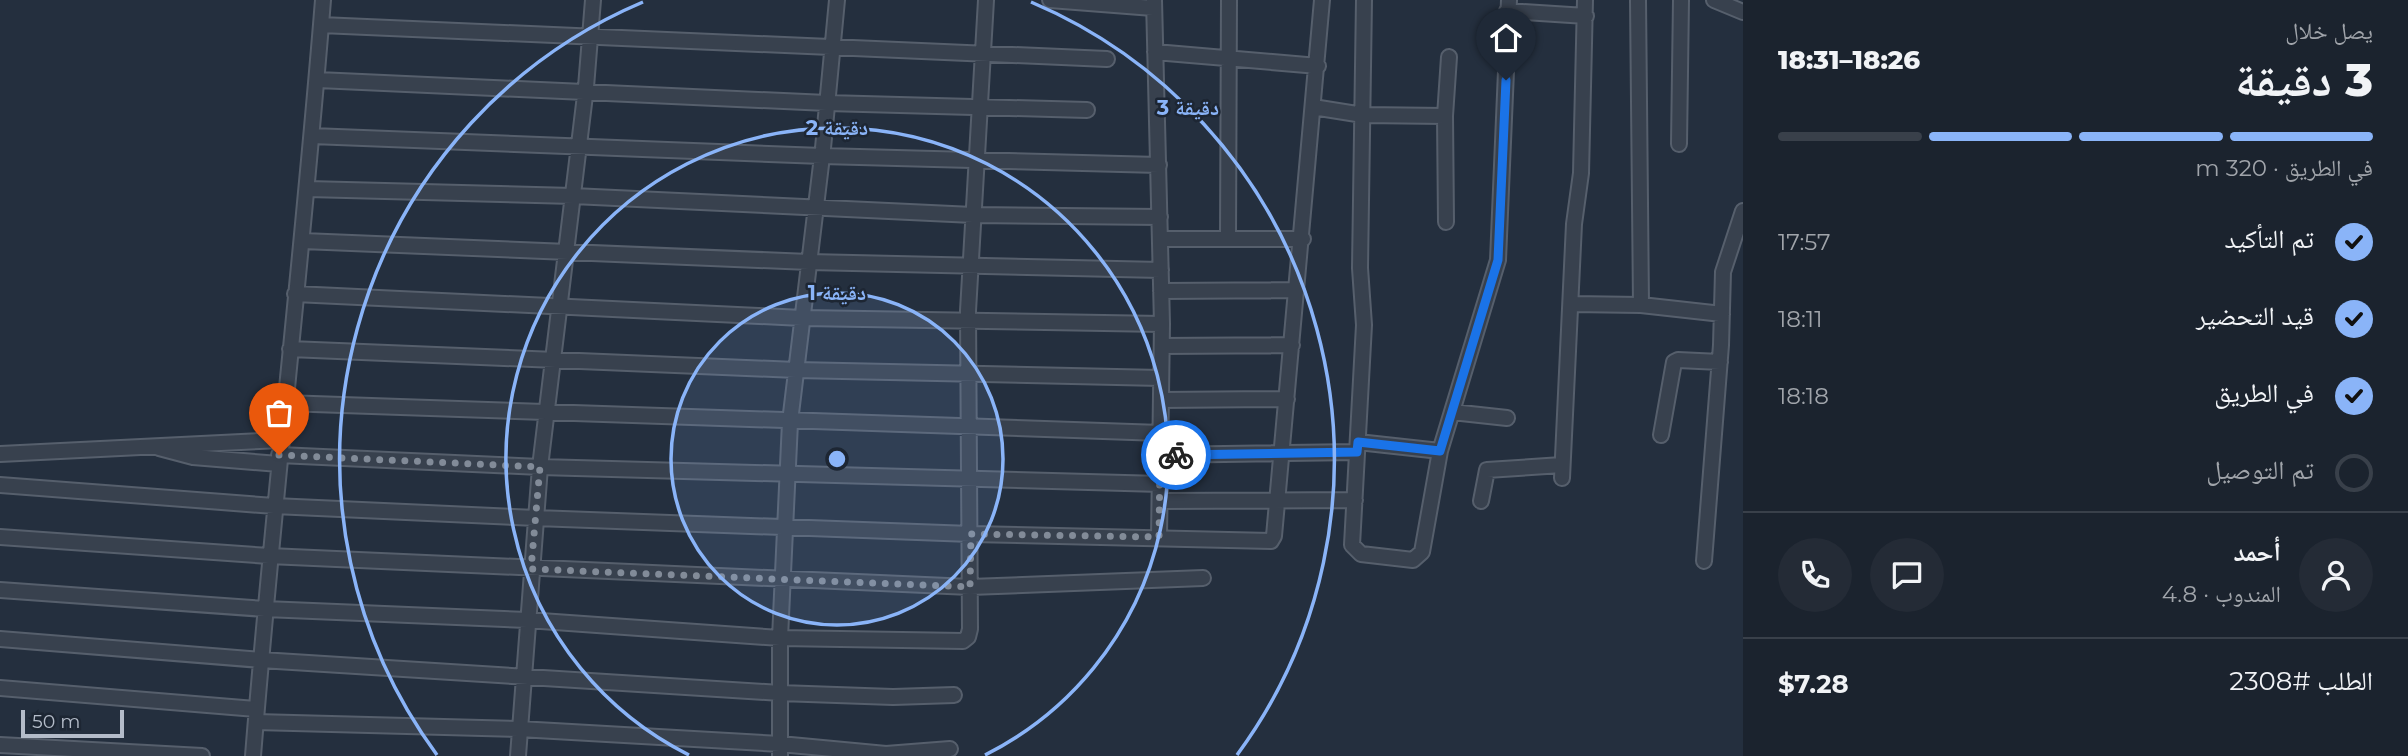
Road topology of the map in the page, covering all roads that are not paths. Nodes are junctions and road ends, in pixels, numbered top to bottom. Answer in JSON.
{"nodes":[{"id":1,"x":323,"y":0,"type":"edge"},
{"id":2,"x":593,"y":0,"type":"edge"},
{"id":3,"x":837,"y":0,"type":"edge"},
{"id":4,"x":986,"y":0,"type":"edge"},
{"id":5,"x":1050,"y":0,"type":"edge"},
{"id":6,"x":1064,"y":0,"type":"edge"},
{"id":7,"x":1229,"y":0,"type":"edge"},
{"id":8,"x":1322,"y":0,"type":"edge"},
{"id":9,"x":1364,"y":0,"type":"edge"},
{"id":10,"x":1585,"y":0,"type":"edge"},
{"id":11,"x":1638,"y":0,"type":"edge"},
{"id":12,"x":1681,"y":0,"type":"edge"},
{"id":13,"x":1714,"y":0,"type":"edge"},
{"id":14,"x":1153,"y":4,"type":"edge"},
{"id":15,"x":1508,"y":5,"type":"edge"},
{"id":16,"x":1743,"y":12,"type":"edge"},
{"id":17,"x":1586,"y":16,"type":"junction"},
{"id":18,"x":321,"y":25,"type":"junction"},
{"id":19,"x":591,"y":38,"type":"junction"},
{"id":20,"x":832,"y":48,"type":"junction"},
{"id":21,"x":984,"y":52,"type":"junction"},
{"id":22,"x":1155,"y":52,"type":"junction"},
{"id":23,"x":1449,"y":57,"type":"dead end"},
{"id":24,"x":1228,"y":58,"type":"junction"},
{"id":25,"x":1107,"y":59,"type":"dead end"},
{"id":26,"x":1318,"y":66,"type":"junction"},
{"id":27,"x":318,"y":80,"type":"junction"},
{"id":28,"x":585,"y":93,"type":"junction"},
{"id":29,"x":827,"y":103,"type":"junction"},
{"id":30,"x":981,"y":107,"type":"junction"},
{"id":31,"x":1313,"y":107,"type":"junction"},
{"id":32,"x":1087,"y":110,"type":"dead end"},
{"id":33,"x":1363,"y":115,"type":"junction"},
{"id":34,"x":1445,"y":116,"type":"junction"},
{"id":35,"x":312,"y":136,"type":"junction"},
{"id":36,"x":1679,"y":144,"type":"dead end"},
{"id":37,"x":579,"y":145,"type":"junction"},
{"id":38,"x":822,"y":156,"type":"junction"},
{"id":39,"x":978,"y":160,"type":"junction"},
{"id":40,"x":1159,"y":165,"type":"junction"},
{"id":41,"x":308,"y":189,"type":"junction"},
{"id":42,"x":573,"y":196,"type":"junction"},
{"id":43,"x":815,"y":208,"type":"junction"},
{"id":44,"x":1743,"y":211,"type":"edge"},
{"id":45,"x":973,"y":215,"type":"junction"},
{"id":46,"x":1160,"y":217,"type":"junction"},
{"id":47,"x":1446,"y":222,"type":"dead end"},
{"id":48,"x":1228,"y":238,"type":"junction"},
{"id":49,"x":1160,"y":239,"type":"junction"},
{"id":50,"x":1303,"y":239,"type":"junction"},
{"id":51,"x":303,"y":242,"type":"junction"},
{"id":52,"x":566,"y":254,"type":"junction"},
{"id":53,"x":809,"y":262,"type":"junction"},
{"id":54,"x":970,"y":267,"type":"junction"},
{"id":55,"x":1160,"y":270,"type":"junction"},
{"id":56,"x":1297,"y":290,"type":"junction"},
{"id":57,"x":1160,"y":291,"type":"junction"},
{"id":58,"x":295,"y":294,"type":"junction"},
{"id":59,"x":1572,"y":304,"type":"junction"},
{"id":60,"x":1641,"y":305,"type":"junction"},
{"id":61,"x":560,"y":306,"type":"junction"},
{"id":62,"x":1722,"y":314,"type":"junction"},
{"id":63,"x":802,"y":318,"type":"junction"},
{"id":64,"x":967,"y":320,"type":"junction"},
{"id":65,"x":1162,"y":324,"type":"junction"},
{"id":66,"x":1292,"y":345,"type":"junction"},
{"id":67,"x":1161,"y":346,"type":"junction"},
{"id":68,"x":290,"y":349,"type":"junction"},
{"id":69,"x":553,"y":361,"type":"junction"},
{"id":70,"x":1720,"y":362,"type":"junction"},
{"id":71,"x":796,"y":370,"type":"junction"},
{"id":72,"x":967,"y":373,"type":"junction"},
{"id":73,"x":1161,"y":378,"type":"junction"},
{"id":74,"x":1287,"y":399,"type":"junction"},
{"id":75,"x":1161,"y":400,"type":"junction"},
{"id":76,"x":284,"y":403,"type":"junction"},
{"id":77,"x":1451,"y":412,"type":"junction"},
{"id":78,"x":546,"y":413,"type":"junction"},
{"id":79,"x":1507,"y":418,"type":"dead end"},
{"id":80,"x":790,"y":422,"type":"junction"},
{"id":81,"x":969,"y":428,"type":"junction"},
{"id":82,"x":1161,"y":433,"type":"junction"},
{"id":83,"x":1661,"y":435,"type":"dead end"},
{"id":84,"x":281,"y":440,"type":"junction"},
{"id":85,"x":156,"y":447,"type":"junction"},
{"id":86,"x":1358,"y":447,"type":"junction"},
{"id":87,"x":1281,"y":451,"type":"junction"},
{"id":88,"x":1440,"y":451,"type":"junction"},
{"id":89,"x":0,"y":454,"type":"edge"},
{"id":90,"x":1160,"y":455,"type":"junction"},
{"id":91,"x":279,"y":459,"type":"junction"},
{"id":92,"x":540,"y":467,"type":"junction"},
{"id":93,"x":788,"y":474,"type":"junction"},
{"id":94,"x":971,"y":480,"type":"junction"},
{"id":95,"x":1160,"y":484,"type":"junction"},
{"id":96,"x":0,"y":485,"type":"edge"},
{"id":97,"x":1355,"y":500,"type":"junction"},
{"id":98,"x":1160,"y":501,"type":"junction"},
{"id":99,"x":1481,"y":501,"type":"dead end"},
{"id":100,"x":1275,"y":503,"type":"junction"},
{"id":101,"x":274,"y":506,"type":"junction"},
{"id":102,"x":536,"y":518,"type":"junction"},
{"id":103,"x":786,"y":528,"type":"junction"},
{"id":104,"x":971,"y":534,"type":"junction"},
{"id":105,"x":0,"y":537,"type":"edge"},
{"id":106,"x":1159,"y":537,"type":"junction"},
{"id":107,"x":269,"y":556,"type":"junction"},
{"id":108,"x":1704,"y":561,"type":"dead end"},
{"id":109,"x":531,"y":569,"type":"junction"},
{"id":110,"x":1203,"y":578,"type":"dead end"},
{"id":111,"x":783,"y":579,"type":"junction"},
{"id":112,"x":970,"y":587,"type":"junction"},
{"id":113,"x":0,"y":590,"type":"edge"},
{"id":114,"x":265,"y":609,"type":"junction"},
{"id":115,"x":527,"y":620,"type":"junction"},
{"id":116,"x":780,"y":638,"type":"junction"},
{"id":117,"x":0,"y":639,"type":"edge"},
{"id":118,"x":261,"y":660,"type":"junction"},
{"id":119,"x":523,"y":674,"type":"junction"},
{"id":120,"x":0,"y":688,"type":"edge"},
{"id":121,"x":780,"y":693,"type":"junction"},
{"id":122,"x":954,"y":695,"type":"dead end"},
{"id":123,"x":256,"y":716,"type":"junction"},
{"id":124,"x":519,"y":729,"type":"junction"},
{"id":125,"x":0,"y":744,"type":"edge"},
{"id":126,"x":950,"y":749,"type":"dead end"},
{"id":127,"x":780,"y":750,"type":"edge"},
{"id":128,"x":202,"y":756,"type":"edge"},
{"id":129,"x":253,"y":756,"type":"edge"},
{"id":130,"x":518,"y":756,"type":"edge"}],
"edges":[{"from":1,"to":18,"type":"street"},
{"from":2,"to":19,"type":"street"},
{"from":3,"to":20,"type":"street"},
{"from":4,"to":21,"type":"street"},
{"from":5,"to":6,"type":"street"},
{"from":6,"to":14,"type":"street"},
{"from":7,"to":24,"type":"street"},
{"from":8,"to":26,"type":"street"},
{"from":9,"to":33,"type":"street"},
{"from":10,"to":17,"type":"street"},
{"from":11,"to":60,"type":"street"},
{"from":12,"to":36,"type":"street"},
{"from":13,"to":16,"type":"street"},
{"from":14,"to":22,"type":"street"},
{"from":15,"to":17,"type":"street"},
{"from":15,"to":77,"type":"street"},
{"from":17,"to":59,"type":"street"},
{"from":18,"to":19,"type":"street"},
{"from":18,"to":27,"type":"street"},
{"from":19,"to":20,"type":"street"},
{"from":19,"to":28,"type":"street"},
{"from":20,"to":21,"type":"street"},
{"from":20,"to":29,"type":"street"},
{"from":21,"to":25,"type":"street"},
{"from":21,"to":30,"type":"street"},
{"from":22,"to":24,"type":"street"},
{"from":22,"to":40,"type":"street"},
{"from":23,"to":34,"type":"street"},
{"from":24,"to":26,"type":"street"},
{"from":24,"to":48,"type":"street"},
{"from":26,"to":31,"type":"street"},
{"from":27,"to":28,"type":"street"},
{"from":27,"to":35,"type":"street"},
{"from":28,"to":29,"type":"street"},
{"from":28,"to":37,"type":"street"},
{"from":29,"to":30,"type":"street"},
{"from":29,"to":38,"type":"street"},
{"from":30,"to":32,"type":"street"},
{"from":30,"to":39,"type":"street"},
{"from":31,"to":33,"type":"street"},
{"from":31,"to":50,"type":"street"},
{"from":33,"to":34,"type":"street"},
{"from":33,"to":86,"type":"street"},
{"from":34,"to":47,"type":"street"},
{"from":35,"to":37,"type":"street"},
{"from":35,"to":41,"type":"street"},
{"from":37,"to":38,"type":"street"},
{"from":37,"to":42,"type":"street"},
{"from":38,"to":39,"type":"street"},
{"from":38,"to":43,"type":"street"},
{"from":39,"to":40,"type":"street"},
{"from":39,"to":45,"type":"street"},
{"from":40,"to":46,"type":"street"},
{"from":41,"to":42,"type":"street"},
{"from":41,"to":51,"type":"street"},
{"from":42,"to":43,"type":"street"},
{"from":42,"to":52,"type":"street"},
{"from":43,"to":45,"type":"street"},
{"from":43,"to":53,"type":"street"},
{"from":44,"to":62,"type":"street"},
{"from":45,"to":46,"type":"street"},
{"from":45,"to":54,"type":"street"},
{"from":46,"to":49,"type":"street"},
{"from":48,"to":49,"type":"street"},
{"from":48,"to":50,"type":"street"},
{"from":49,"to":55,"type":"street"},
{"from":50,"to":56,"type":"street"},
{"from":51,"to":52,"type":"street"},
{"from":51,"to":58,"type":"street"},
{"from":52,"to":53,"type":"street"},
{"from":52,"to":61,"type":"street"},
{"from":53,"to":54,"type":"street"},
{"from":53,"to":63,"type":"street"},
{"from":54,"to":55,"type":"street"},
{"from":54,"to":64,"type":"street"},
{"from":55,"to":57,"type":"street"},
{"from":56,"to":57,"type":"street"},
{"from":56,"to":66,"type":"street"},
{"from":57,"to":65,"type":"street"},
{"from":58,"to":61,"type":"street"},
{"from":58,"to":68,"type":"street"},
{"from":59,"to":60,"type":"street"},
{"from":59,"to":99,"type":"street"},
{"from":60,"to":62,"type":"street"},
{"from":61,"to":63,"type":"street"},
{"from":61,"to":69,"type":"street"},
{"from":62,"to":70,"type":"street"},
{"from":63,"to":64,"type":"street"},
{"from":63,"to":71,"type":"street"},
{"from":64,"to":65,"type":"street"},
{"from":64,"to":72,"type":"street"},
{"from":65,"to":67,"type":"street"},
{"from":66,"to":67,"type":"street"},
{"from":66,"to":74,"type":"street"},
{"from":67,"to":73,"type":"street"},
{"from":68,"to":69,"type":"street"},
{"from":68,"to":76,"type":"street"},
{"from":69,"to":71,"type":"street"},
{"from":69,"to":78,"type":"street"},
{"from":70,"to":83,"type":"street"},
{"from":70,"to":108,"type":"street"},
{"from":71,"to":72,"type":"street"},
{"from":71,"to":80,"type":"street"},
{"from":72,"to":73,"type":"street"},
{"from":72,"to":81,"type":"street"},
{"from":73,"to":75,"type":"street"},
{"from":74,"to":75,"type":"street"},
{"from":74,"to":87,"type":"street"},
{"from":75,"to":82,"type":"street"},
{"from":76,"to":78,"type":"street"},
{"from":76,"to":84,"type":"street"},
{"from":77,"to":79,"type":"street"},
{"from":77,"to":88,"type":"street"},
{"from":78,"to":80,"type":"street"},
{"from":78,"to":92,"type":"street"},
{"from":80,"to":81,"type":"street"},
{"from":80,"to":93,"type":"street"},
{"from":81,"to":82,"type":"street"},
{"from":81,"to":94,"type":"street"},
{"from":82,"to":90,"type":"street"},
{"from":84,"to":85,"type":"street"},
{"from":84,"to":91,"type":"street"},
{"from":85,"to":89,"type":"street"},
{"from":85,"to":91,"type":"street"},
{"from":86,"to":87,"type":"street"},
{"from":86,"to":88,"type":"street"},
{"from":86,"to":97,"type":"street"},
{"from":87,"to":90,"type":"street"},
{"from":87,"to":100,"type":"street"},
{"from":88,"to":97,"type":"street"},
{"from":90,"to":95,"type":"street"},
{"from":91,"to":92,"type":"street"},
{"from":91,"to":101,"type":"street"},
{"from":92,"to":93,"type":"street"},
{"from":92,"to":102,"type":"street"},
{"from":93,"to":94,"type":"street"},
{"from":93,"to":103,"type":"street"},
{"from":94,"to":95,"type":"street"},
{"from":94,"to":104,"type":"street"},
{"from":95,"to":98,"type":"street"},
{"from":96,"to":101,"type":"street"},
{"from":97,"to":100,"type":"street"},
{"from":98,"to":100,"type":"street"},
{"from":98,"to":106,"type":"street"},
{"from":100,"to":106,"type":"street"},
{"from":101,"to":102,"type":"street"},
{"from":101,"to":107,"type":"street"},
{"from":102,"to":103,"type":"street"},
{"from":102,"to":109,"type":"street"},
{"from":103,"to":104,"type":"street"},
{"from":103,"to":111,"type":"street"},
{"from":104,"to":106,"type":"street"},
{"from":104,"to":112,"type":"street"},
{"from":105,"to":107,"type":"street"},
{"from":107,"to":109,"type":"street"},
{"from":107,"to":114,"type":"street"},
{"from":109,"to":111,"type":"street"},
{"from":109,"to":115,"type":"street"},
{"from":110,"to":112,"type":"street"},
{"from":111,"to":112,"type":"street"},
{"from":111,"to":116,"type":"street"},
{"from":112,"to":116,"type":"street"},
{"from":113,"to":114,"type":"street"},
{"from":114,"to":115,"type":"street"},
{"from":114,"to":118,"type":"street"},
{"from":115,"to":116,"type":"street"},
{"from":115,"to":119,"type":"street"},
{"from":116,"to":121,"type":"street"},
{"from":117,"to":118,"type":"street"},
{"from":118,"to":119,"type":"street"},
{"from":118,"to":123,"type":"street"},
{"from":119,"to":121,"type":"street"},
{"from":119,"to":124,"type":"street"},
{"from":120,"to":123,"type":"street"},
{"from":121,"to":122,"type":"street"},
{"from":121,"to":127,"type":"street"},
{"from":123,"to":124,"type":"street"},
{"from":123,"to":129,"type":"street"},
{"from":124,"to":127,"type":"street"},
{"from":124,"to":130,"type":"street"},
{"from":125,"to":128,"type":"street"},
{"from":126,"to":127,"type":"street"}]}
